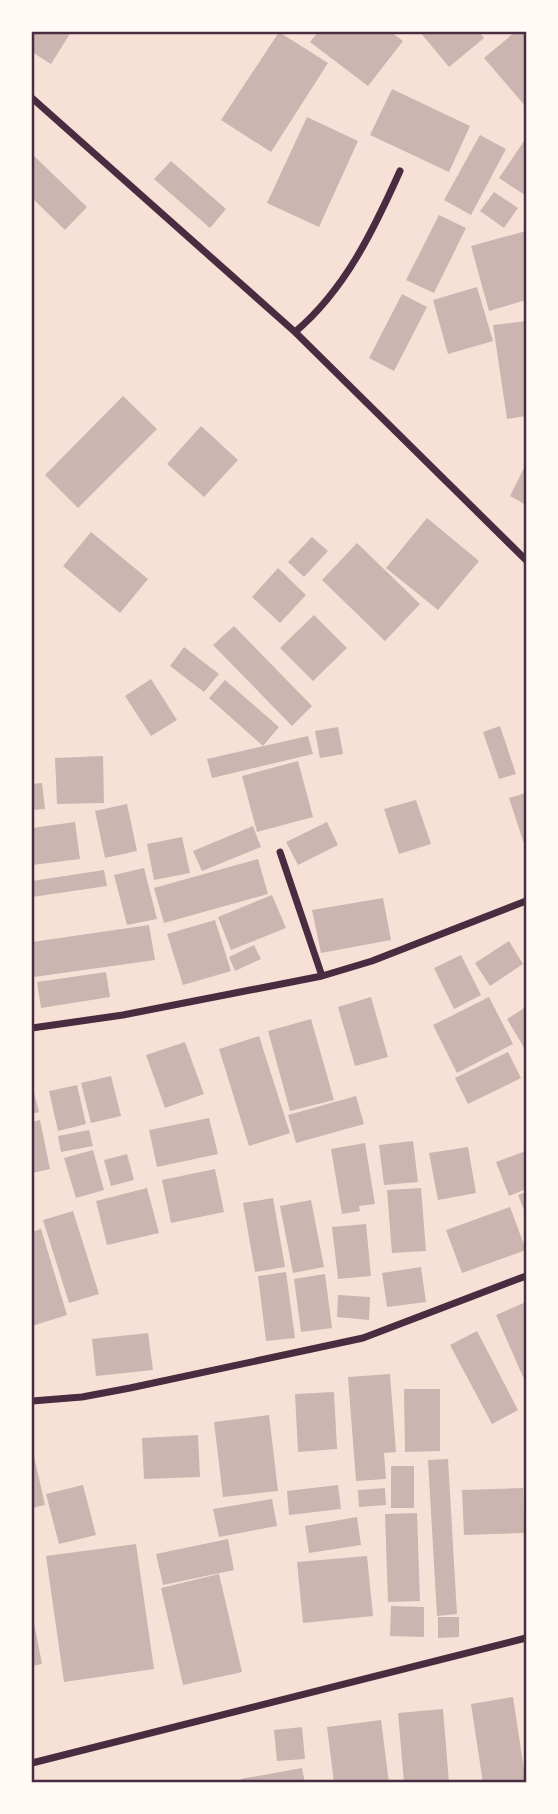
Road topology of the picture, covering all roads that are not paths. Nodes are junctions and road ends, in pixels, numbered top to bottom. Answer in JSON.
{"nodes":[{"id":1,"x":32,"y":98,"type":"edge"},
{"id":2,"x":400,"y":171,"type":"dead end"},
{"id":3,"x":295,"y":332,"type":"junction"},
{"id":4,"x":527,"y":560,"type":"edge"},
{"id":5,"x":280,"y":852,"type":"dead end"},
{"id":6,"x":527,"y":901,"type":"edge"},
{"id":7,"x":322,"y":976,"type":"junction"},
{"id":8,"x":32,"y":1028,"type":"edge"},
{"id":9,"x":527,"y":1276,"type":"edge"},
{"id":10,"x":32,"y":1401,"type":"edge"},
{"id":11,"x":527,"y":1638,"type":"edge"},
{"id":12,"x":32,"y":1763,"type":"edge"}],
"edges":[{"from":1,"to":3,"type":"street"},
{"from":2,"to":3,"type":"street"},
{"from":3,"to":4,"type":"street"},
{"from":5,"to":7,"type":"street"},
{"from":6,"to":7,"type":"street"},
{"from":7,"to":8,"type":"street"},
{"from":9,"to":10,"type":"street"},
{"from":11,"to":12,"type":"street"}]}
